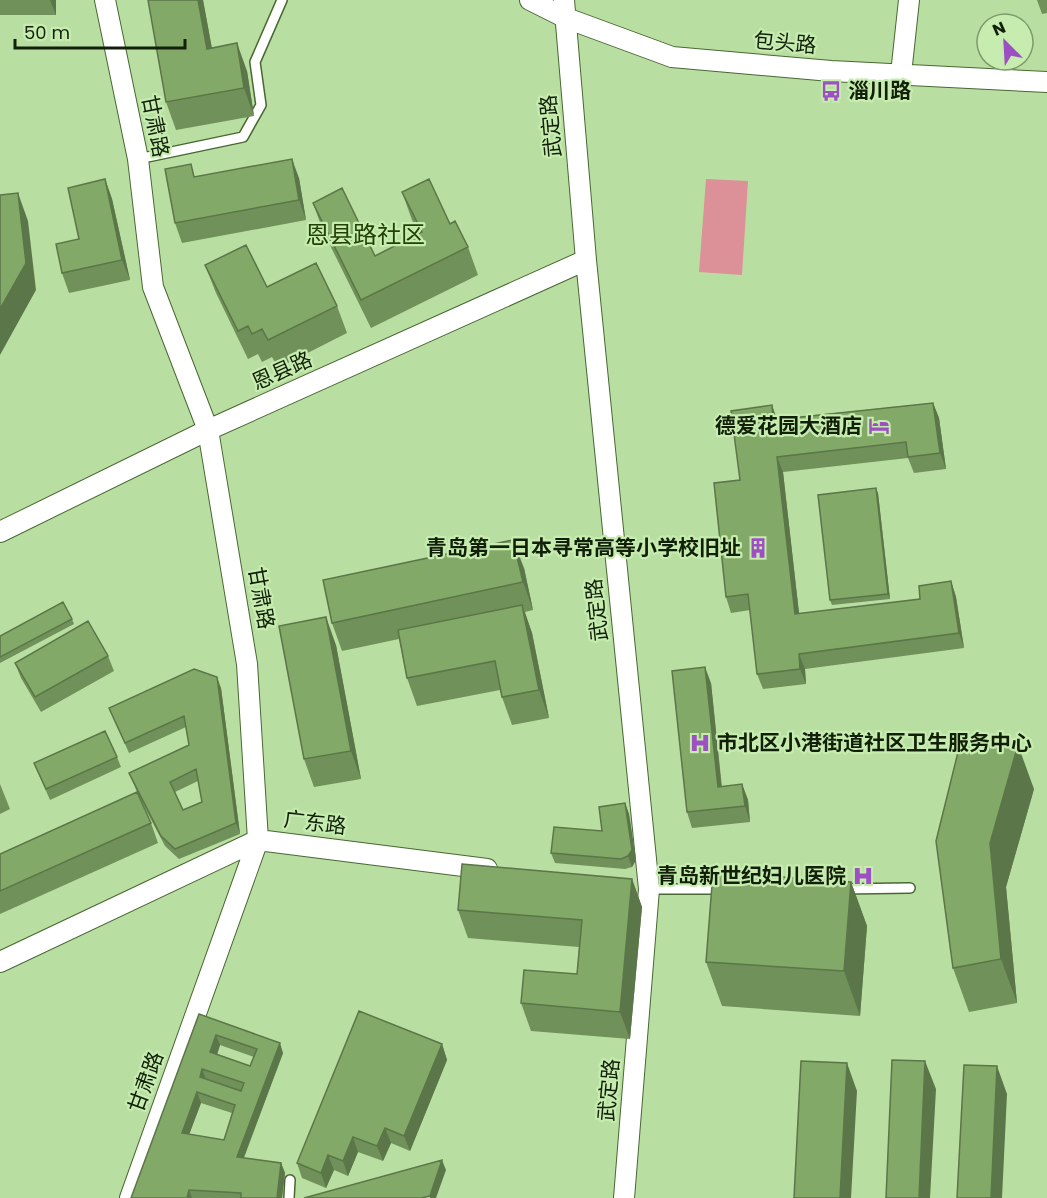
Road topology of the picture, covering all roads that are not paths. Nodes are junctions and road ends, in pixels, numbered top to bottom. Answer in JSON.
{"nodes":[{"id":1,"x":105,"y":0,"type":"edge"},
{"id":2,"x":282,"y":0,"type":"edge"},
{"id":3,"x":530,"y":0,"type":"edge"},
{"id":4,"x":909,"y":0,"type":"edge"},
{"id":5,"x":565,"y":9,"type":"edge"},
{"id":6,"x":901,"y":75,"type":"junction"},
{"id":7,"x":1047,"y":82,"type":"edge"},
{"id":8,"x":138,"y":159,"type":"junction"},
{"id":9,"x":586,"y":260,"type":"junction"},
{"id":10,"x":208,"y":430,"type":"junction"},
{"id":11,"x":0,"y":532,"type":"edge"},
{"id":12,"x":258,"y":840,"type":"junction"},
{"id":13,"x":507,"y":871,"type":"edge"},
{"id":14,"x":625,"y":886,"type":"edge"},
{"id":15,"x":910,"y":888,"type":"dead end"},
{"id":16,"x":649,"y":889,"type":"junction"},
{"id":17,"x":731,"y":889,"type":"edge"},
{"id":18,"x":826,"y":889,"type":"edge"},
{"id":19,"x":0,"y":962,"type":"edge"},
{"id":20,"x":290,"y":1179,"type":"dead end"},
{"id":21,"x":130,"y":1198,"type":"edge"},
{"id":22,"x":289,"y":1198,"type":"edge"},
{"id":23,"x":624,"y":1198,"type":"edge"}],
"edges":[{"from":1,"to":8,"type":"street","name":"甘肃路"},
{"from":2,"to":8,"type":"lane"},
{"from":3,"to":5,"type":"street","name":"包头路"},
{"from":4,"to":6,"type":"street"},
{"from":5,"to":6,"type":"street","name":"包头路"},
{"from":5,"to":9,"type":"street","name":"武定路"},
{"from":6,"to":7,"type":"street","name":"包头路"},
{"from":8,"to":10,"type":"street","name":"甘肃路"},
{"from":9,"to":10,"type":"street","name":"恩县路"},
{"from":9,"to":16,"type":"street","name":"武定路"},
{"from":10,"to":11,"type":"street","name":"恩县路"},
{"from":10,"to":12,"type":"street","name":"甘肃路"},
{"from":12,"to":13,"type":"street","name":"广东路"},
{"from":12,"to":19,"type":"street","name":"广东路"},
{"from":12,"to":21,"type":"street","name":"甘肃路"},
{"from":14,"to":16,"type":"street"},
{"from":15,"to":18,"type":"lane"},
{"from":16,"to":17,"type":"lane"},
{"from":16,"to":23,"type":"street","name":"武定路"},
{"from":20,"to":22,"type":"lane"}]}
